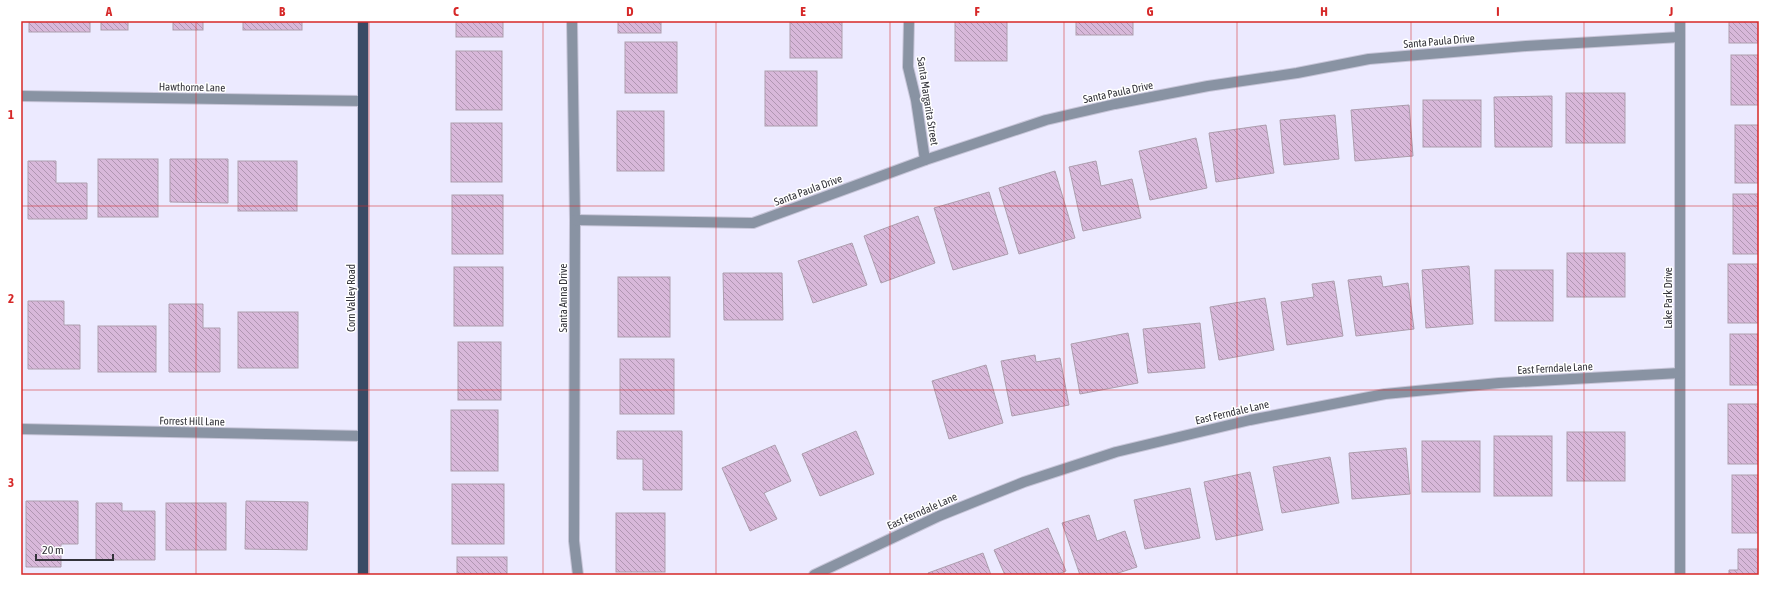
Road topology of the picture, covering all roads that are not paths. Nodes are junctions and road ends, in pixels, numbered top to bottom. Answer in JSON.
{"nodes":[{"id":1,"x":363,"y":21,"type":"edge"},
{"id":2,"x":572,"y":21,"type":"edge"},
{"id":3,"x":909,"y":21,"type":"edge"},
{"id":4,"x":1680,"y":21,"type":"edge"},
{"id":5,"x":1680,"y":37,"type":"junction"},
{"id":6,"x":21,"y":96,"type":"edge"},
{"id":7,"x":363,"y":101,"type":"junction"},
{"id":8,"x":925,"y":160,"type":"junction"},
{"id":9,"x":575,"y":220,"type":"junction"},
{"id":10,"x":1680,"y":373,"type":"junction"},
{"id":11,"x":21,"y":429,"type":"edge"},
{"id":12,"x":364,"y":436,"type":"junction"},
{"id":13,"x":364,"y":575,"type":"edge"},
{"id":14,"x":578,"y":575,"type":"edge"},
{"id":15,"x":814,"y":575,"type":"edge"},
{"id":16,"x":1680,"y":575,"type":"edge"}],
"edges":[{"from":1,"to":7,"type":"main road","name":"Corn Valley Road"},
{"from":2,"to":9,"type":"street","name":"Santa Anna Drive"},
{"from":3,"to":8,"type":"street","name":"Santa Margarita Street"},
{"from":4,"to":5,"type":"street","name":"Lake Park Drive"},
{"from":5,"to":8,"type":"street","name":"Santa Paula Drive"},
{"from":5,"to":10,"type":"street","name":"Lake Park Drive"},
{"from":6,"to":7,"type":"street","name":"Hawthorne Lane"},
{"from":7,"to":12,"type":"main road","name":"Corn Valley Road"},
{"from":8,"to":9,"type":"street","name":"Santa Paula Drive"},
{"from":9,"to":14,"type":"street","name":"Santa Anna Drive"},
{"from":10,"to":15,"type":"street","name":"East Ferndale Lane"},
{"from":10,"to":16,"type":"street","name":"Lake Park Drive"},
{"from":11,"to":12,"type":"street","name":"Forrest Hill Lane"},
{"from":12,"to":13,"type":"main road","name":"Corn Valley Road"}]}
